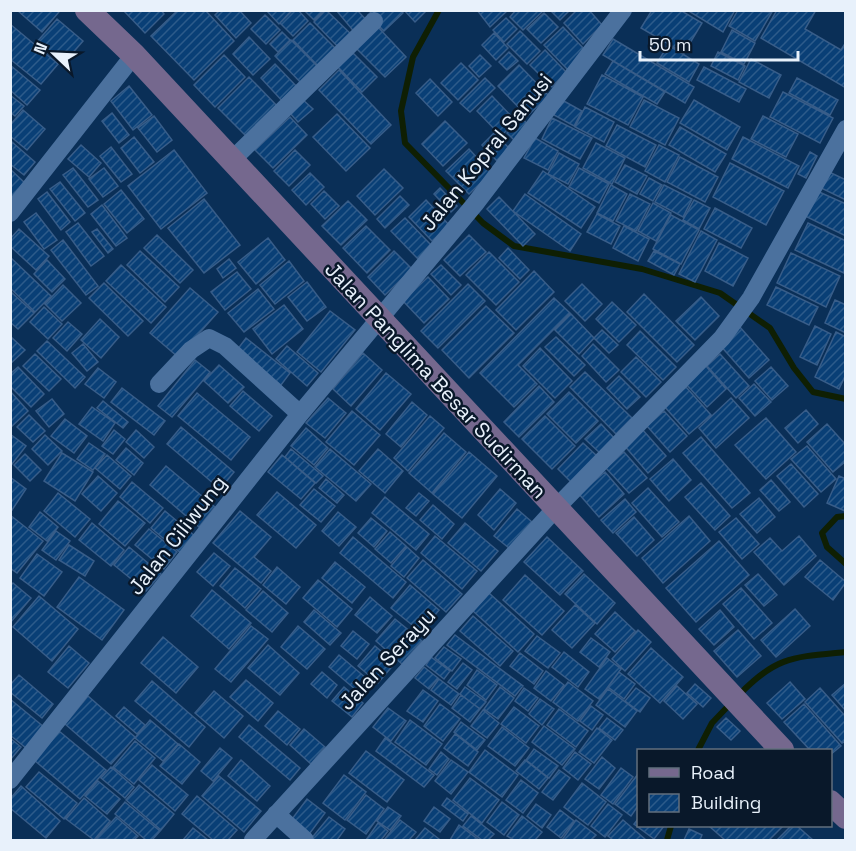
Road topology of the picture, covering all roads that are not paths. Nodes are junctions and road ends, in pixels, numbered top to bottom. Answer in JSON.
{"nodes":[{"id":1,"x":87,"y":10,"type":"edge"},
{"id":2,"x":623,"y":10,"type":"edge"},
{"id":3,"x":374,"y":21,"type":"dead end"},
{"id":4,"x":134,"y":55,"type":"junction"},
{"id":5,"x":846,"y":129,"type":"edge"},
{"id":6,"x":232,"y":160,"type":"junction"},
{"id":7,"x":10,"y":213,"type":"edge"},
{"id":8,"x":378,"y":317,"type":"junction"},
{"id":9,"x":159,"y":384,"type":"dead end"},
{"id":10,"x":300,"y":414,"type":"junction"},
{"id":11,"x":556,"y":508,"type":"junction"},
{"id":12,"x":781,"y":749,"type":"edge"},
{"id":13,"x":10,"y":780,"type":"edge"},
{"id":14,"x":832,"y":803,"type":"edge"},
{"id":15,"x":276,"y":814,"type":"junction"},
{"id":16,"x":846,"y":817,"type":"edge"},
{"id":17,"x":253,"y":840,"type":"edge"},
{"id":18,"x":305,"y":840,"type":"edge"}],
"edges":[{"from":1,"to":4,"type":"main road","name":"Jalan Panglima Besar Sudirman"},
{"from":2,"to":8,"type":"street","name":"Jalan Kopral Sanusi"},
{"from":3,"to":6,"type":"street"},
{"from":4,"to":6,"type":"main road","name":"Jalan Panglima Besar Sudirman"},
{"from":4,"to":7,"type":"street"},
{"from":5,"to":11,"type":"street","name":"Jalan Serayu"},
{"from":6,"to":8,"type":"main road","name":"Jalan Panglima Besar Sudirman"},
{"from":8,"to":10,"type":"street","name":"Jalan Ciliwung"},
{"from":8,"to":11,"type":"main road","name":"Jalan Panglima Besar Sudirman"},
{"from":9,"to":10,"type":"street"},
{"from":10,"to":13,"type":"street","name":"Jalan Ciliwung"},
{"from":11,"to":12,"type":"main road","name":"Jalan Panglima Besar Sudirman"},
{"from":11,"to":15,"type":"street","name":"Jalan Serayu"},
{"from":14,"to":16,"type":"main road"},
{"from":15,"to":17,"type":"street","name":"Jalan Serayu"},
{"from":15,"to":18,"type":"street"}]}
